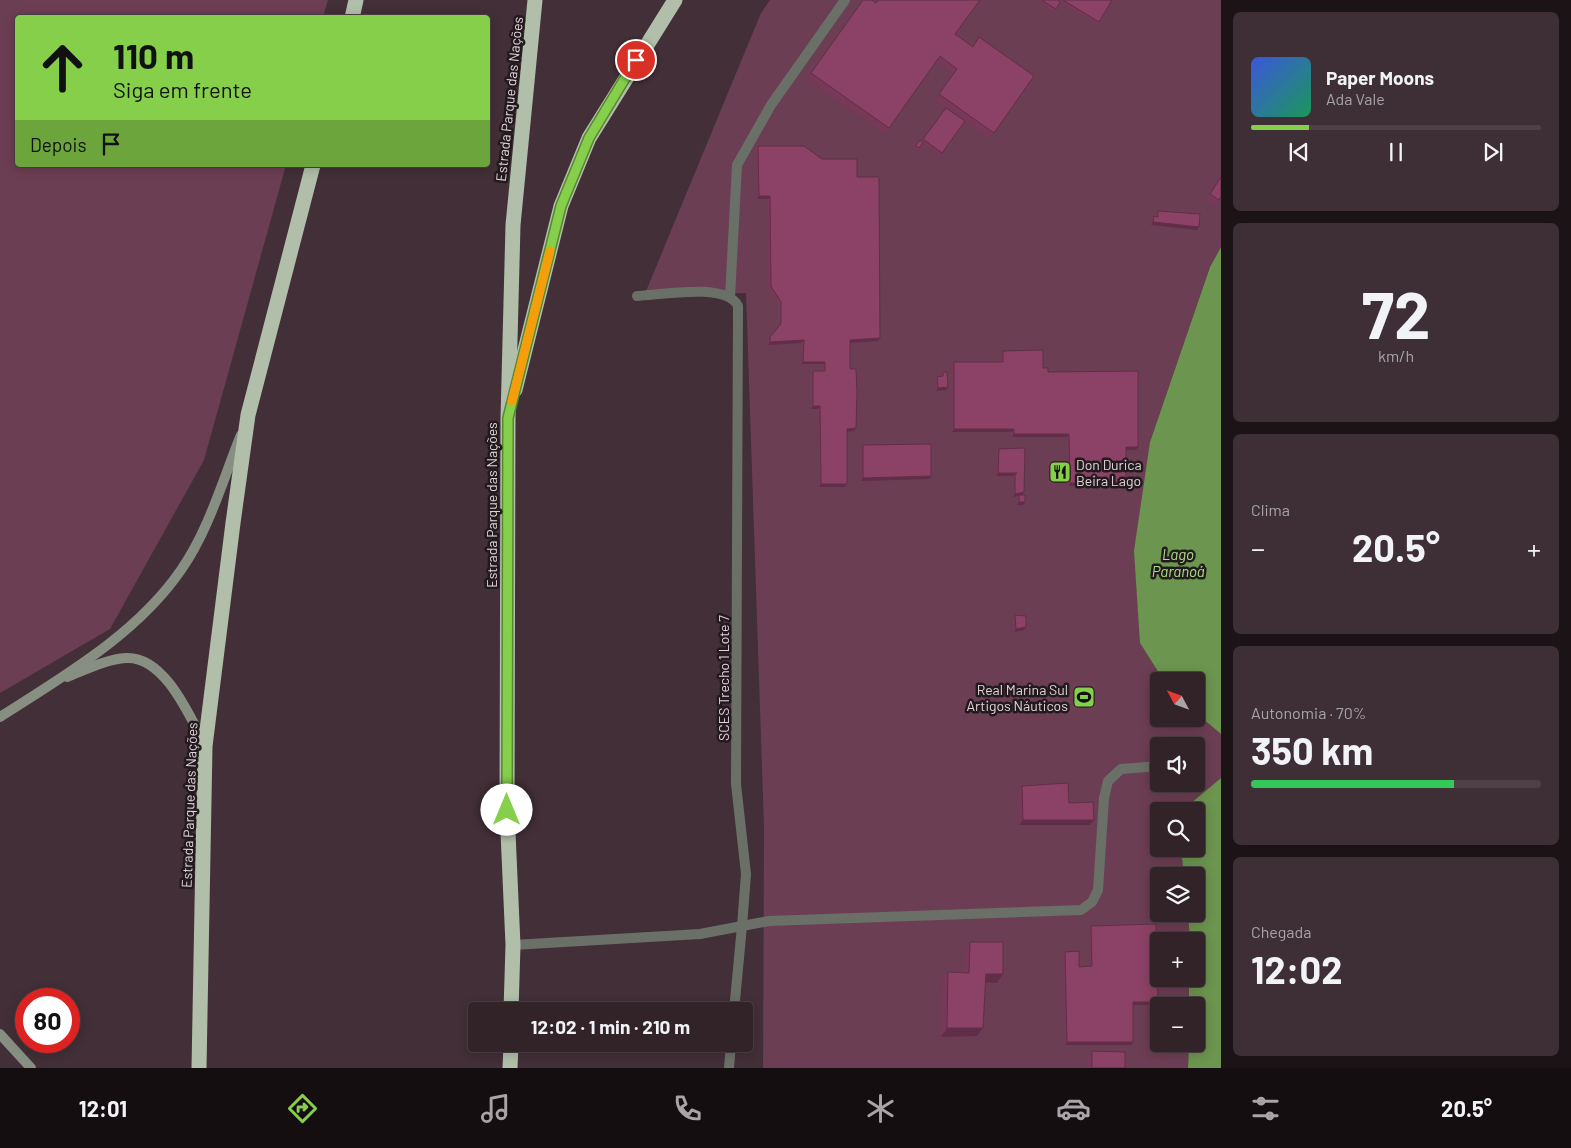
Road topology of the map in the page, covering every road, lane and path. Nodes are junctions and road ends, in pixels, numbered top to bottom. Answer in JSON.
{"nodes":[{"id":1,"x":356,"y":0,"type":"edge"},
{"id":2,"x":535,"y":0,"type":"edge"},
{"id":3,"x":675,"y":0,"type":"edge"},
{"id":4,"x":844,"y":0,"type":"edge"},
{"id":5,"x":353,"y":15,"type":"edge"},
{"id":6,"x":312,"y":167,"type":"edge"},
{"id":7,"x":637,"y":296,"type":"dead end"},
{"id":8,"x":730,"y":297,"type":"junction"},
{"id":9,"x":248,"y":415,"type":"junction"},
{"id":10,"x":508,"y":418,"type":"junction"},
{"id":11,"x":55,"y":682,"type":"junction"},
{"id":12,"x":0,"y":717,"type":"edge"},
{"id":13,"x":205,"y":746,"type":"junction"},
{"id":14,"x":1150,"y":767,"type":"edge"},
{"id":15,"x":742,"y":926,"type":"junction"},
{"id":16,"x":513,"y":945,"type":"junction"},
{"id":17,"x":512,"y":1002,"type":"edge"},
{"id":18,"x":735,"y":1002,"type":"edge"},
{"id":19,"x":0,"y":1034,"type":"edge"},
{"id":20,"x":511,"y":1052,"type":"edge"},
{"id":21,"x":730,"y":1052,"type":"edge"},
{"id":22,"x":31,"y":1068,"type":"edge"},
{"id":23,"x":200,"y":1068,"type":"edge"},
{"id":24,"x":510,"y":1068,"type":"edge"},
{"id":25,"x":729,"y":1068,"type":"edge"}],
"edges":[{"from":1,"to":5,"type":"highway"},
{"from":2,"to":10,"type":"highway","name":"Estrada Parque das Nações"},
{"from":3,"to":10,"type":"highway"},
{"from":4,"to":8,"type":"lane"},
{"from":6,"to":9,"type":"highway","name":"Estrada Parque das Nações"},
{"from":7,"to":8,"type":"lane"},
{"from":8,"to":15,"type":"lane","name":"SCES Trecho 1 Lote 7"},
{"from":9,"to":11,"type":"street"},
{"from":9,"to":13,"type":"highway","name":"Estrada Parque das Nações"},
{"from":10,"to":16,"type":"highway","name":"Estrada Parque das Nações"},
{"from":11,"to":12,"type":"street"},
{"from":11,"to":13,"type":"street"},
{"from":13,"to":23,"type":"highway","name":"Estrada Parque das Nações"},
{"from":14,"to":15,"type":"lane"},
{"from":15,"to":16,"type":"lane"},
{"from":15,"to":18,"type":"lane","name":"SCES Trecho 1 Lote 7"},
{"from":16,"to":17,"type":"highway","name":"Estrada Parque das Nações"},
{"from":19,"to":22,"type":"street"},
{"from":20,"to":24,"type":"highway"},
{"from":21,"to":25,"type":"lane"}]}
